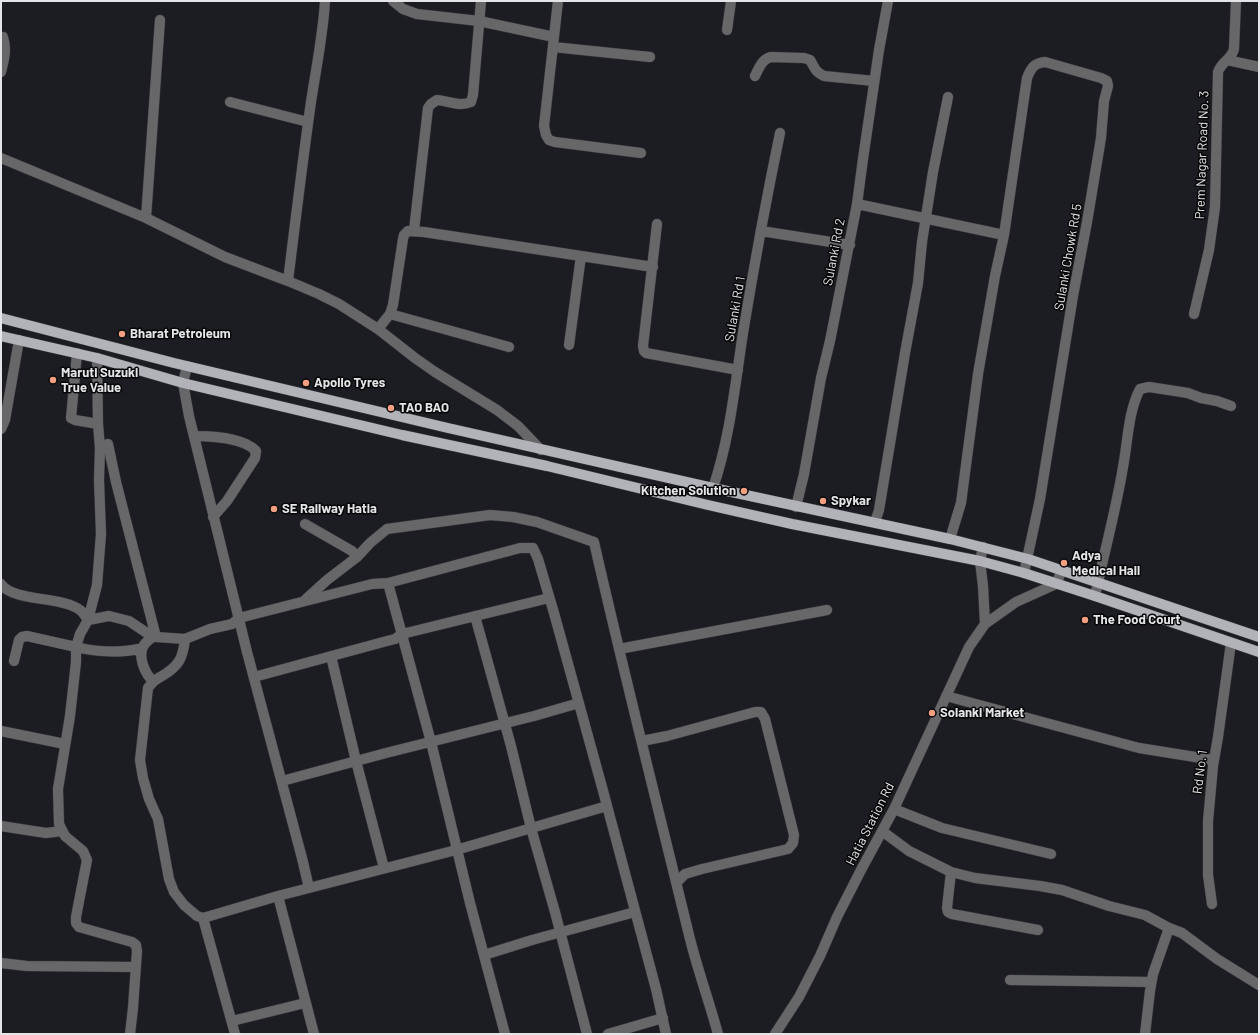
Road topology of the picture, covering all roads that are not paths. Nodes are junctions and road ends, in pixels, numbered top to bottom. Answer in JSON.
{"nodes":[{"id":1,"x":326,"y":1,"type":"edge"},
{"id":2,"x":393,"y":1,"type":"edge"},
{"id":3,"x":481,"y":1,"type":"edge"},
{"id":4,"x":558,"y":1,"type":"edge"},
{"id":5,"x":731,"y":1,"type":"edge"},
{"id":6,"x":888,"y":1,"type":"edge"},
{"id":7,"x":1236,"y":1,"type":"edge"},
{"id":8,"x":160,"y":20,"type":"dead end"},
{"id":9,"x":479,"y":21,"type":"junction"},
{"id":10,"x":727,"y":30,"type":"dead end"},
{"id":11,"x":1,"y":37,"type":"edge"},
{"id":12,"x":554,"y":37,"type":"junction"},
{"id":13,"x":553,"y":47,"type":"junction"},
{"id":14,"x":650,"y":57,"type":"dead end"},
{"id":15,"x":1227,"y":60,"type":"junction"},
{"id":16,"x":1259,"y":67,"type":"edge"},
{"id":17,"x":1,"y":72,"type":"edge"},
{"id":18,"x":755,"y":76,"type":"dead end"},
{"id":19,"x":874,"y":82,"type":"junction"},
{"id":20,"x":948,"y":97,"type":"dead end"},
{"id":21,"x":230,"y":102,"type":"dead end"},
{"id":22,"x":308,"y":122,"type":"junction"},
{"id":23,"x":780,"y":133,"type":"dead end"},
{"id":24,"x":641,"y":153,"type":"dead end"},
{"id":25,"x":1,"y":158,"type":"edge"},
{"id":26,"x":857,"y":204,"type":"junction"},
{"id":27,"x":146,"y":218,"type":"junction"},
{"id":28,"x":926,"y":219,"type":"junction"},
{"id":29,"x":657,"y":224,"type":"dead end"},
{"id":30,"x":414,"y":230,"type":"junction"},
{"id":31,"x":761,"y":231,"type":"junction"},
{"id":32,"x":1004,"y":235,"type":"junction"},
{"id":33,"x":850,"y":245,"type":"junction"},
{"id":34,"x":581,"y":256,"type":"junction"},
{"id":35,"x":653,"y":267,"type":"junction"},
{"id":36,"x":288,"y":281,"type":"junction"},
{"id":37,"x":390,"y":314,"type":"junction"},
{"id":38,"x":1194,"y":314,"type":"dead end"},
{"id":39,"x":1,"y":318,"type":"edge"},
{"id":40,"x":378,"y":329,"type":"junction"},
{"id":41,"x":1,"y":336,"type":"edge"},
{"id":42,"x":19,"y":340,"type":"junction"},
{"id":43,"x":569,"y":345,"type":"dead end"},
{"id":44,"x":509,"y":347,"type":"dead end"},
{"id":45,"x":77,"y":353,"type":"junction"},
{"id":46,"x":97,"y":358,"type":"junction"},
{"id":47,"x":187,"y":366,"type":"junction"},
{"id":48,"x":738,"y":370,"type":"junction"},
{"id":49,"x":183,"y":383,"type":"junction"},
{"id":50,"x":1232,"y":406,"type":"dead end"},
{"id":51,"x":98,"y":424,"type":"junction"},
{"id":52,"x":1,"y":429,"type":"edge"},
{"id":53,"x":194,"y":436,"type":"junction"},
{"id":54,"x":108,"y":444,"type":"dead end"},
{"id":55,"x":541,"y":450,"type":"junction"},
{"id":56,"x":713,"y":488,"type":"junction"},
{"id":57,"x":796,"y":506,"type":"junction"},
{"id":58,"x":213,"y":517,"type":"junction"},
{"id":59,"x":875,"y":522,"type":"junction"},
{"id":60,"x":305,"y":524,"type":"dead end"},
{"id":61,"x":950,"y":539,"type":"junction"},
{"id":62,"x":983,"y":547,"type":"junction"},
{"id":63,"x":357,"y":557,"type":"junction"},
{"id":64,"x":1028,"y":559,"type":"junction"},
{"id":65,"x":980,"y":561,"type":"junction"},
{"id":66,"x":1062,"y":570,"type":"junction"},
{"id":67,"x":1024,"y":573,"type":"junction"},
{"id":68,"x":1098,"y":581,"type":"junction"},
{"id":69,"x":388,"y":583,"type":"junction"},
{"id":70,"x":1,"y":584,"type":"edge"},
{"id":71,"x":1056,"y":584,"type":"junction"},
{"id":72,"x":1095,"y":596,"type":"junction"},
{"id":73,"x":550,"y":598,"type":"junction"},
{"id":74,"x":304,"y":601,"type":"junction"},
{"id":75,"x":827,"y":610,"type":"dead end"},
{"id":76,"x":475,"y":616,"type":"junction"},
{"id":77,"x":239,"y":618,"type":"junction"},
{"id":78,"x":88,"y":620,"type":"junction"},
{"id":79,"x":985,"y":624,"type":"junction"},
{"id":80,"x":402,"y":634,"type":"junction"},
{"id":81,"x":155,"y":637,"type":"junction"},
{"id":82,"x":1259,"y":637,"type":"edge"},
{"id":83,"x":185,"y":639,"type":"junction"},
{"id":84,"x":1231,"y":643,"type":"junction"},
{"id":85,"x":76,"y":647,"type":"junction"},
{"id":86,"x":618,"y":649,"type":"junction"},
{"id":87,"x":1259,"y":652,"type":"edge"},
{"id":88,"x":141,"y":655,"type":"junction"},
{"id":89,"x":331,"y":656,"type":"junction"},
{"id":90,"x":14,"y":661,"type":"dead end"},
{"id":91,"x":254,"y":677,"type":"junction"},
{"id":92,"x":153,"y":680,"type":"junction"},
{"id":93,"x":946,"y":696,"type":"junction"},
{"id":94,"x":579,"y":703,"type":"junction"},
{"id":95,"x":505,"y":723,"type":"junction"},
{"id":96,"x":1,"y":731,"type":"edge"},
{"id":97,"x":642,"y":741,"type":"junction"},
{"id":98,"x":431,"y":742,"type":"junction"},
{"id":99,"x":65,"y":744,"type":"junction"},
{"id":100,"x":1214,"y":760,"type":"junction"},
{"id":101,"x":356,"y":761,"type":"junction"},
{"id":102,"x":282,"y":781,"type":"junction"},
{"id":103,"x":607,"y":806,"type":"junction"},
{"id":104,"x":894,"y":809,"type":"junction"},
{"id":105,"x":1,"y":826,"type":"edge"},
{"id":106,"x":531,"y":828,"type":"junction"},
{"id":107,"x":62,"y":831,"type":"junction"},
{"id":108,"x":882,"y":831,"type":"junction"},
{"id":109,"x":456,"y":850,"type":"junction"},
{"id":110,"x":1051,"y":854,"type":"dead end"},
{"id":111,"x":384,"y":868,"type":"junction"},
{"id":112,"x":951,"y":872,"type":"junction"},
{"id":113,"x":677,"y":882,"type":"junction"},
{"id":114,"x":309,"y":888,"type":"junction"},
{"id":115,"x":278,"y":896,"type":"junction"},
{"id":116,"x":1212,"y":904,"type":"dead end"},
{"id":117,"x":635,"y":912,"type":"junction"},
{"id":118,"x":203,"y":918,"type":"junction"},
{"id":119,"x":1169,"y":928,"type":"junction"},
{"id":120,"x":1038,"y":930,"type":"dead end"},
{"id":121,"x":560,"y":933,"type":"junction"},
{"id":122,"x":484,"y":955,"type":"junction"},
{"id":123,"x":1,"y":963,"type":"edge"},
{"id":124,"x":136,"y":967,"type":"junction"},
{"id":125,"x":1010,"y":980,"type":"dead end"},
{"id":126,"x":1151,"y":982,"type":"junction"},
{"id":127,"x":1259,"y":985,"type":"edge"},
{"id":128,"x":305,"y":1003,"type":"junction"},
{"id":129,"x":662,"y":1018,"type":"junction"},
{"id":130,"x":232,"y":1021,"type":"junction"},
{"id":131,"x":130,"y":1034,"type":"edge"},
{"id":132,"x":235,"y":1034,"type":"edge"},
{"id":133,"x":314,"y":1034,"type":"edge"},
{"id":134,"x":505,"y":1034,"type":"edge"},
{"id":135,"x":586,"y":1034,"type":"edge"},
{"id":136,"x":608,"y":1034,"type":"edge"},
{"id":137,"x":666,"y":1034,"type":"edge"},
{"id":138,"x":718,"y":1034,"type":"edge"},
{"id":139,"x":775,"y":1034,"type":"edge"},
{"id":140,"x":1145,"y":1034,"type":"edge"}],
"edges":[{"from":1,"to":22,"type":"street"},
{"from":2,"to":9,"type":"street"},
{"from":3,"to":9,"type":"street"},
{"from":4,"to":12,"type":"street"},
{"from":5,"to":10,"type":"street"},
{"from":6,"to":19,"type":"street","name":"Sulanki Rd 2"},
{"from":7,"to":15,"type":"street","name":"Prem Nagar Road No. 3"},
{"from":8,"to":27,"type":"street"},
{"from":9,"to":12,"type":"street"},
{"from":9,"to":30,"type":"street"},
{"from":11,"to":17,"type":"street"},
{"from":12,"to":13,"type":"street"},
{"from":13,"to":14,"type":"street"},
{"from":13,"to":24,"type":"street"},
{"from":15,"to":16,"type":"street"},
{"from":15,"to":38,"type":"street","name":"Prem Nagar Road No. 3"},
{"from":18,"to":19,"type":"street"},
{"from":19,"to":26,"type":"street","name":"Sulanki Rd 2"},
{"from":20,"to":28,"type":"street"},
{"from":21,"to":22,"type":"street"},
{"from":22,"to":36,"type":"street"},
{"from":23,"to":31,"type":"street","name":"Sulanki Rd 1"},
{"from":25,"to":27,"type":"street"},
{"from":26,"to":28,"type":"street"},
{"from":26,"to":33,"type":"street","name":"Sulanki Rd 2"},
{"from":27,"to":36,"type":"street"},
{"from":28,"to":32,"type":"street"},
{"from":28,"to":59,"type":"street"},
{"from":29,"to":35,"type":"street"},
{"from":30,"to":34,"type":"street"},
{"from":30,"to":37,"type":"street"},
{"from":31,"to":33,"type":"street"},
{"from":31,"to":48,"type":"street","name":"Sulanki Rd 1"},
{"from":32,"to":61,"type":"street"},
{"from":32,"to":64,"type":"street","name":"Sulanki Chowk Rd 5"},
{"from":33,"to":57,"type":"street","name":"Sulanki Rd 2"},
{"from":34,"to":35,"type":"street"},
{"from":34,"to":43,"type":"street"},
{"from":35,"to":48,"type":"street"},
{"from":36,"to":40,"type":"street"},
{"from":37,"to":40,"type":"street"},
{"from":37,"to":44,"type":"street"},
{"from":39,"to":47,"type":"main road"},
{"from":40,"to":55,"type":"street"},
{"from":41,"to":42,"type":"main road"},
{"from":42,"to":45,"type":"main road"},
{"from":42,"to":52,"type":"street"},
{"from":45,"to":46,"type":"main road"},
{"from":45,"to":51,"type":"street"},
{"from":46,"to":49,"type":"main road"},
{"from":46,"to":51,"type":"street"},
{"from":47,"to":49,"type":"street"},
{"from":47,"to":55,"type":"main road"},
{"from":48,"to":56,"type":"street","name":"Sulanki Rd 1"},
{"from":49,"to":53,"type":"street"},
{"from":49,"to":65,"type":"main road"},
{"from":50,"to":68,"type":"street"},
{"from":51,"to":78,"type":"street"},
{"from":53,"to":58,"type":"street"},
{"from":53,"to":58,"type":"street"},
{"from":54,"to":81,"type":"street"},
{"from":55,"to":56,"type":"main road"},
{"from":56,"to":57,"type":"main road"},
{"from":57,"to":59,"type":"main road"},
{"from":58,"to":77,"type":"street"},
{"from":59,"to":61,"type":"main road"},
{"from":60,"to":63,"type":"street"},
{"from":61,"to":62,"type":"main road"},
{"from":62,"to":64,"type":"main road"},
{"from":62,"to":65,"type":"street"},
{"from":63,"to":74,"type":"street"},
{"from":63,"to":86,"type":"street"},
{"from":64,"to":66,"type":"main road"},
{"from":64,"to":67,"type":"street","name":"Sulanki Chowk Rd 5"},
{"from":65,"to":67,"type":"main road"},
{"from":65,"to":79,"type":"street"},
{"from":66,"to":68,"type":"main road"},
{"from":66,"to":71,"type":"street"},
{"from":67,"to":71,"type":"main road"},
{"from":68,"to":72,"type":"street"},
{"from":68,"to":82,"type":"main road"},
{"from":69,"to":73,"type":"street"},
{"from":69,"to":74,"type":"street"},
{"from":69,"to":80,"type":"street"},
{"from":70,"to":78,"type":"street"},
{"from":71,"to":72,"type":"main road"},
{"from":71,"to":79,"type":"street","name":"Hatia Station Rd"},
{"from":72,"to":84,"type":"main road"},
{"from":73,"to":76,"type":"street"},
{"from":73,"to":94,"type":"street"},
{"from":74,"to":77,"type":"street"},
{"from":75,"to":86,"type":"street"},
{"from":76,"to":80,"type":"street"},
{"from":76,"to":95,"type":"street"},
{"from":77,"to":83,"type":"street"},
{"from":77,"to":91,"type":"street"},
{"from":78,"to":81,"type":"street"},
{"from":78,"to":85,"type":"street"},
{"from":79,"to":93,"type":"street","name":"Hatia Station Rd"},
{"from":80,"to":89,"type":"street"},
{"from":80,"to":98,"type":"street"},
{"from":81,"to":83,"type":"street"},
{"from":81,"to":88,"type":"street"},
{"from":83,"to":92,"type":"street"},
{"from":84,"to":87,"type":"main road"},
{"from":84,"to":100,"type":"street","name":"Rd No. 1"},
{"from":85,"to":88,"type":"street"},
{"from":85,"to":90,"type":"street"},
{"from":85,"to":99,"type":"street"},
{"from":86,"to":97,"type":"street"},
{"from":88,"to":92,"type":"street"},
{"from":89,"to":91,"type":"street"},
{"from":89,"to":101,"type":"street"},
{"from":91,"to":102,"type":"street"},
{"from":92,"to":118,"type":"street"},
{"from":93,"to":100,"type":"street"},
{"from":93,"to":104,"type":"street","name":"Hatia Station Rd"},
{"from":94,"to":95,"type":"street"},
{"from":94,"to":103,"type":"street"},
{"from":95,"to":98,"type":"street"},
{"from":95,"to":106,"type":"street"},
{"from":96,"to":99,"type":"street"},
{"from":97,"to":113,"type":"street"},
{"from":97,"to":113,"type":"street"},
{"from":98,"to":101,"type":"street"},
{"from":98,"to":109,"type":"street"},
{"from":99,"to":107,"type":"street"},
{"from":100,"to":116,"type":"street","name":"Rd No. 1"},
{"from":101,"to":102,"type":"street"},
{"from":101,"to":111,"type":"street"},
{"from":102,"to":114,"type":"street"},
{"from":103,"to":106,"type":"street"},
{"from":103,"to":117,"type":"street"},
{"from":104,"to":108,"type":"street","name":"Hatia Station Rd"},
{"from":104,"to":110,"type":"street"},
{"from":105,"to":107,"type":"street"},
{"from":106,"to":109,"type":"street"},
{"from":106,"to":121,"type":"street"},
{"from":107,"to":124,"type":"street"},
{"from":108,"to":112,"type":"street"},
{"from":108,"to":139,"type":"street","name":"Hatia Station Rd"},
{"from":109,"to":111,"type":"street"},
{"from":109,"to":122,"type":"street"},
{"from":111,"to":114,"type":"street"},
{"from":112,"to":119,"type":"street"},
{"from":112,"to":120,"type":"street"},
{"from":113,"to":138,"type":"street"},
{"from":114,"to":115,"type":"street"},
{"from":115,"to":118,"type":"street"},
{"from":115,"to":128,"type":"street"},
{"from":117,"to":121,"type":"street"},
{"from":117,"to":129,"type":"street"},
{"from":118,"to":130,"type":"street"},
{"from":119,"to":126,"type":"street"},
{"from":119,"to":127,"type":"street"},
{"from":121,"to":122,"type":"street"},
{"from":121,"to":135,"type":"street"},
{"from":122,"to":134,"type":"street"},
{"from":123,"to":124,"type":"street"},
{"from":124,"to":131,"type":"street"},
{"from":125,"to":126,"type":"street"},
{"from":126,"to":140,"type":"street"},
{"from":128,"to":130,"type":"street"},
{"from":128,"to":133,"type":"street"},
{"from":129,"to":136,"type":"street"},
{"from":129,"to":137,"type":"street"},
{"from":130,"to":132,"type":"street"}]}
